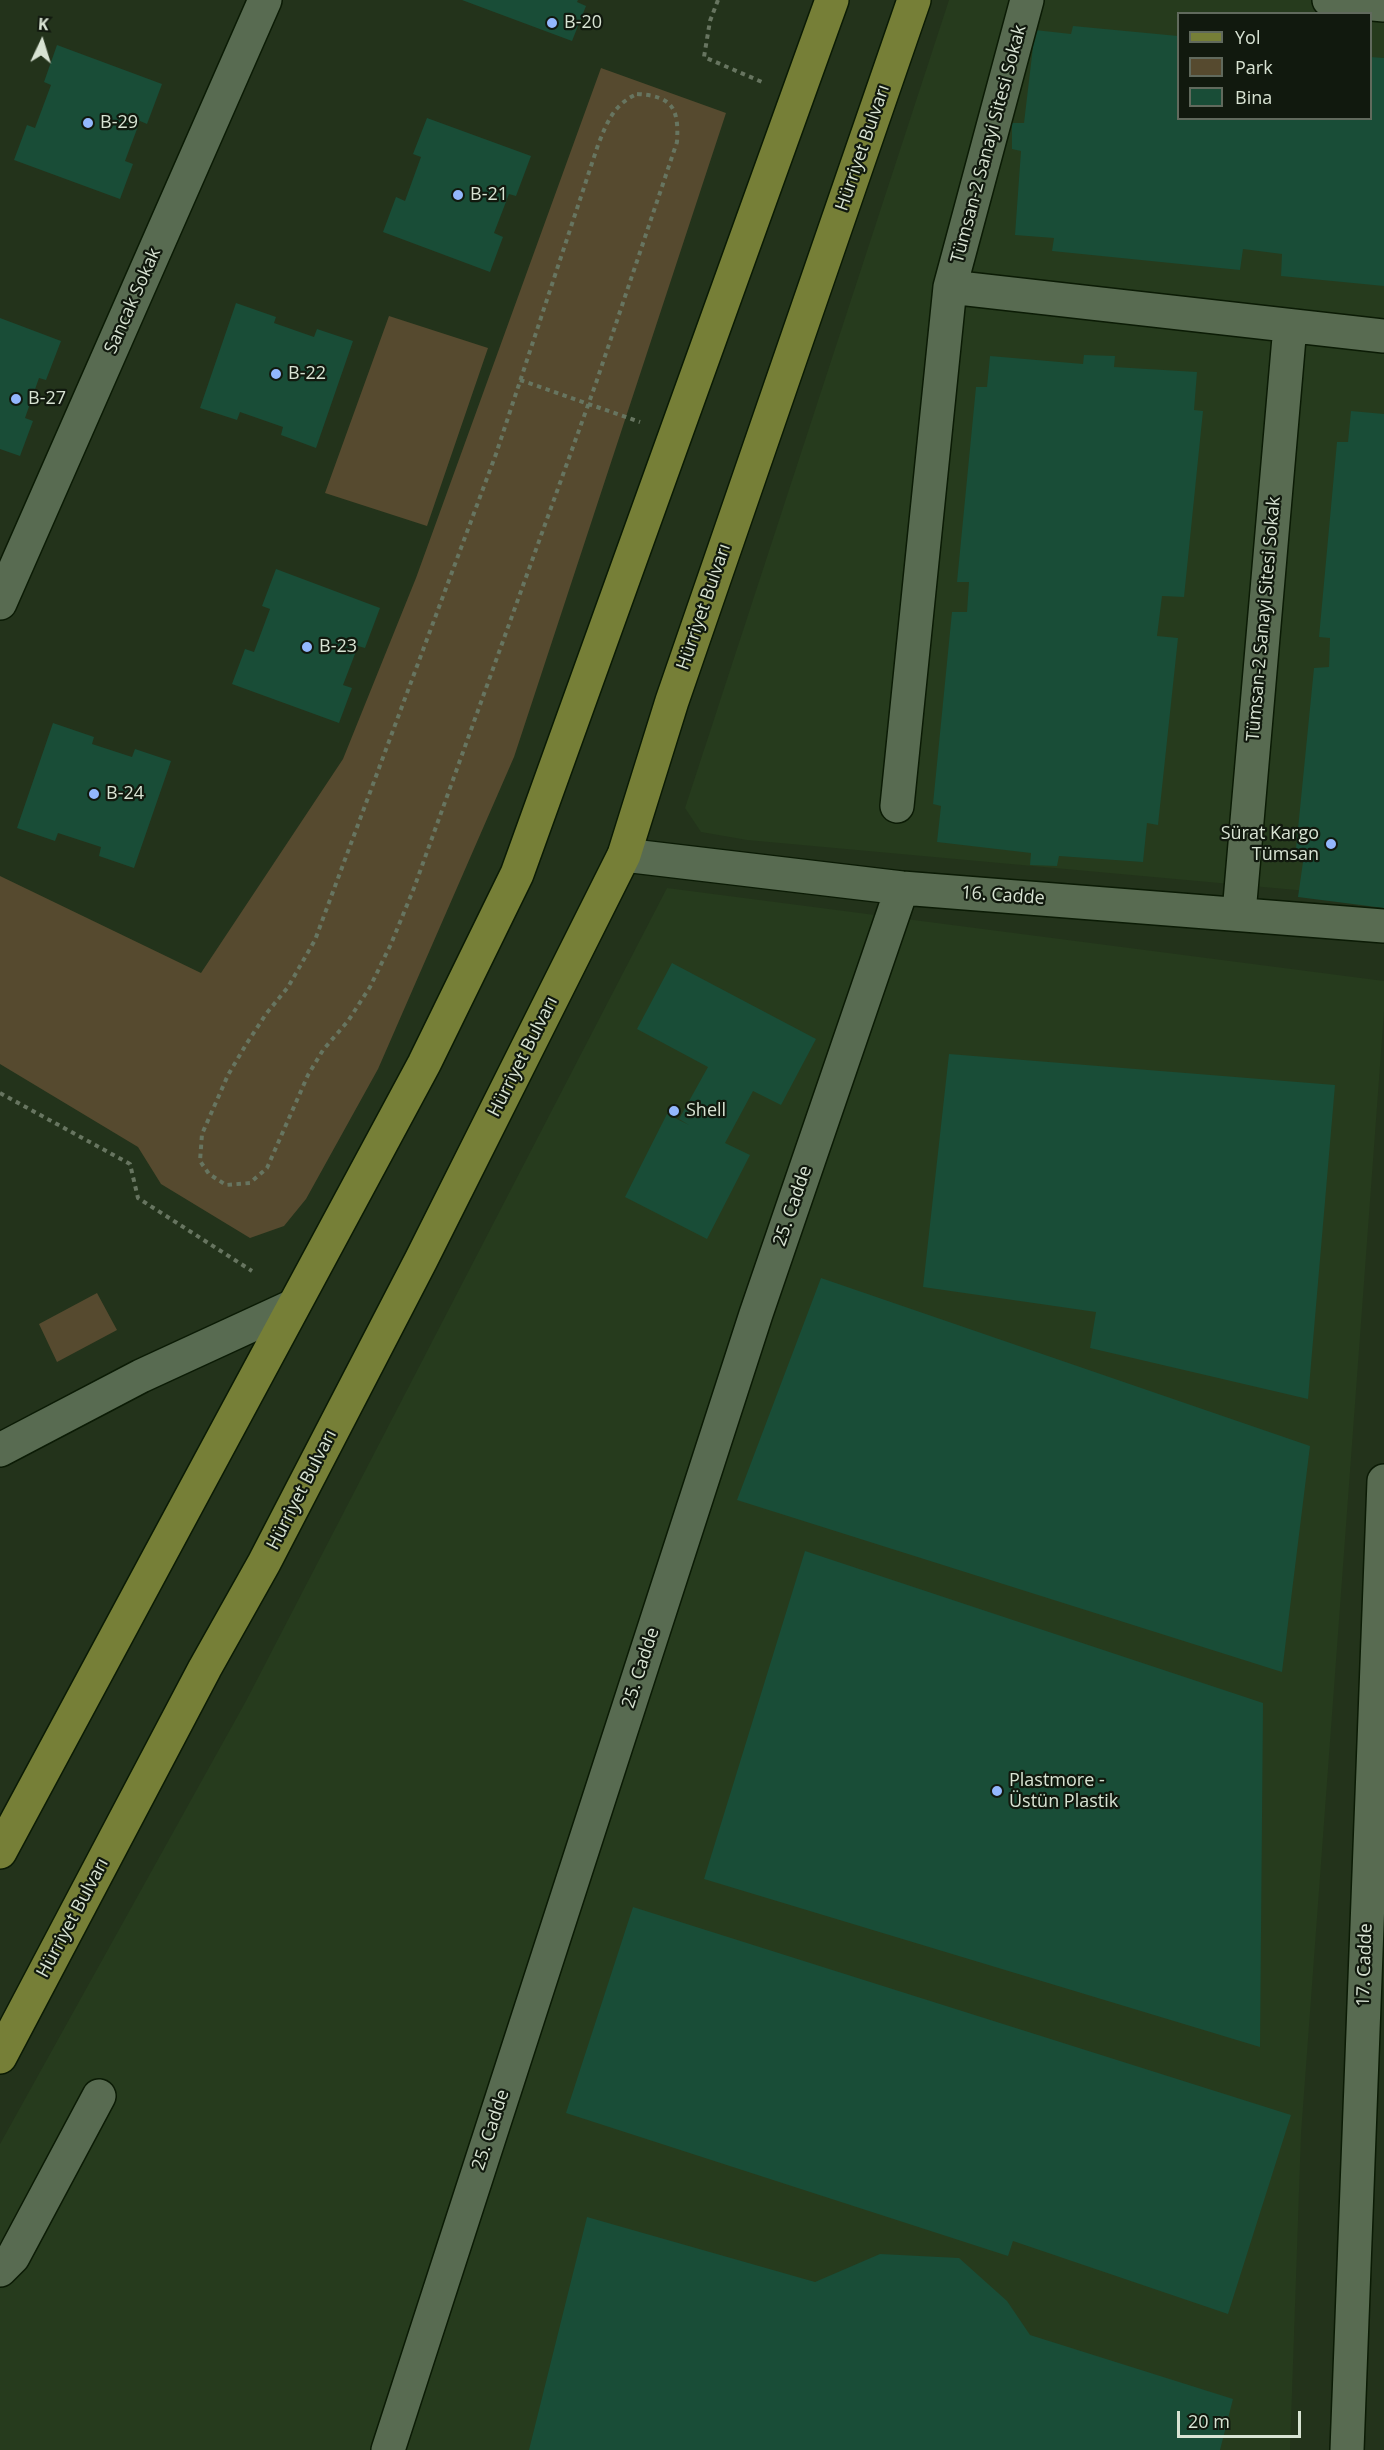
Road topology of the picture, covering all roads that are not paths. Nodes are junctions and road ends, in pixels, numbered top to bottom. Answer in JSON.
{"nodes":[{"id":1,"x":265,"y":0,"type":"edge"},
{"id":2,"x":832,"y":0,"type":"edge"},
{"id":3,"x":914,"y":0,"type":"edge"},
{"id":4,"x":1027,"y":0,"type":"edge"},
{"id":5,"x":1329,"y":0,"type":"edge"},
{"id":6,"x":1384,"y":5,"type":"edge"},
{"id":7,"x":950,"y":287,"type":"junction"},
{"id":8,"x":1290,"y":326,"type":"junction"},
{"id":9,"x":1384,"y":336,"type":"edge"},
{"id":10,"x":0,"y":603,"type":"edge"},
{"id":11,"x":897,"y":806,"type":"dead end"},
{"id":12,"x":624,"y":855,"type":"junction"},
{"id":13,"x":902,"y":888,"type":"junction"},
{"id":14,"x":1239,"y":913,"type":"junction"},
{"id":15,"x":1384,"y":926,"type":"edge"},
{"id":16,"x":293,"y":1306,"type":"junction"},
{"id":17,"x":0,"y":1450,"type":"edge"},
{"id":18,"x":1384,"y":1480,"type":"edge"},
{"id":19,"x":0,"y":1852,"type":"edge"},
{"id":20,"x":0,"y":2057,"type":"edge"},
{"id":21,"x":99,"y":2096,"type":"dead end"},
{"id":22,"x":0,"y":2270,"type":"edge"},
{"id":23,"x":388,"y":2450,"type":"edge"},
{"id":24,"x":1347,"y":2450,"type":"edge"}],
"edges":[{"from":1,"to":10,"type":"street","name":"Sancak Sokak"},
{"from":2,"to":16,"type":"main road"},
{"from":3,"to":12,"type":"main road","name":"Hürriyet Bulvarı"},
{"from":4,"to":7,"type":"street","name":"Tümsan-2 Sanayi Sitesi Sokak"},
{"from":5,"to":6,"type":"street"},
{"from":7,"to":8,"type":"street","name":"Tümsan-2 Sanayi Sitesi Sokak"},
{"from":7,"to":11,"type":"street","name":"Tümsan-2 Sanayi Sitesi Sokak"},
{"from":8,"to":9,"type":"street","name":"Tümsan-2 Sanayi Sitesi Sokak"},
{"from":8,"to":14,"type":"street","name":"Tümsan-2 Sanayi Sitesi Sokak"},
{"from":12,"to":13,"type":"street","name":"16. Cadde"},
{"from":12,"to":20,"type":"main road","name":"Hürriyet Bulvarı"},
{"from":13,"to":14,"type":"street","name":"16. Cadde"},
{"from":13,"to":23,"type":"street","name":"25. Cadde"},
{"from":14,"to":15,"type":"street","name":"16. Cadde"},
{"from":16,"to":17,"type":"street"},
{"from":16,"to":19,"type":"main road"},
{"from":18,"to":24,"type":"street","name":"17. Cadde"},
{"from":21,"to":22,"type":"street"}]}
